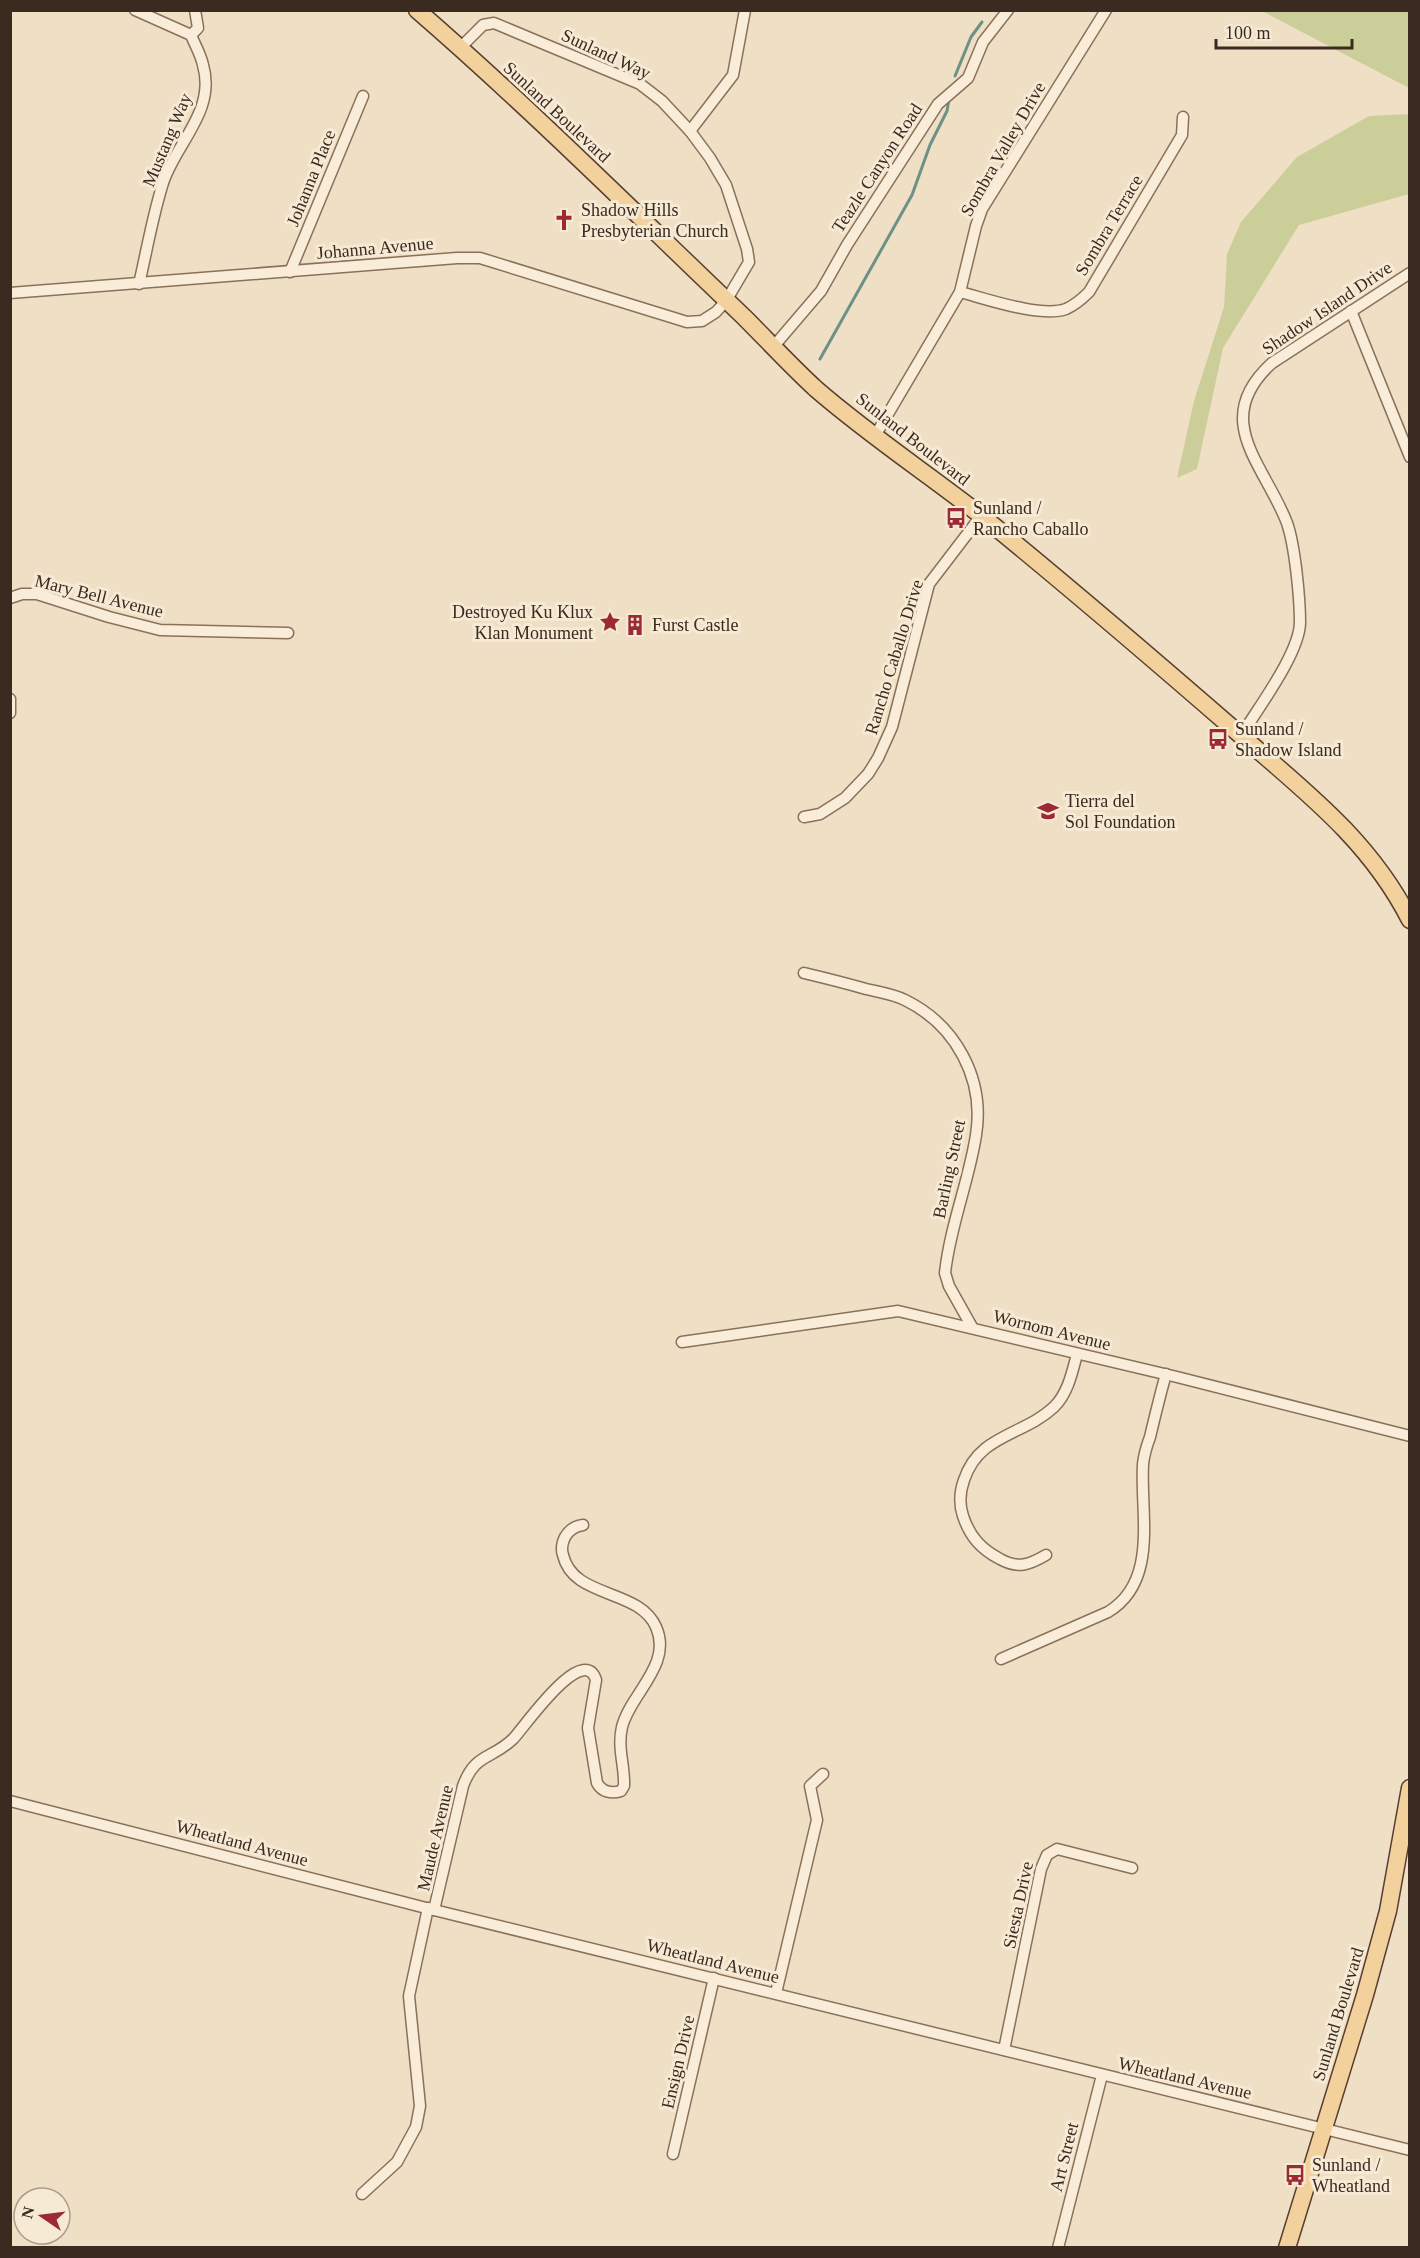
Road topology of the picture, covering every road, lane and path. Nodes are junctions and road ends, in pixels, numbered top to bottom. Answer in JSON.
{"nodes":[{"id":1,"x":135,"y":10,"type":"edge"},
{"id":2,"x":195,"y":10,"type":"edge"},
{"id":3,"x":417,"y":10,"type":"edge"},
{"id":4,"x":745,"y":10,"type":"edge"},
{"id":5,"x":1008,"y":10,"type":"edge"},
{"id":6,"x":1106,"y":10,"type":"edge"},
{"id":7,"x":191,"y":35,"type":"junction"},
{"id":8,"x":460,"y":48,"type":"junction"},
{"id":9,"x":363,"y":96,"type":"dead end"},
{"id":10,"x":1184,"y":117,"type":"dead end"},
{"id":11,"x":690,"y":131,"type":"junction"},
{"id":12,"x":290,"y":272,"type":"junction"},
{"id":13,"x":1410,"y":273,"type":"edge"},
{"id":14,"x":139,"y":284,"type":"junction"},
{"id":15,"x":960,"y":292,"type":"junction"},
{"id":16,"x":10,"y":293,"type":"edge"},
{"id":17,"x":726,"y":301,"type":"junction"},
{"id":18,"x":1351,"y":311,"type":"junction"},
{"id":19,"x":774,"y":346,"type":"junction"},
{"id":20,"x":875,"y":436,"type":"junction"},
{"id":21,"x":1410,"y":457,"type":"edge"},
{"id":22,"x":981,"y":516,"type":"junction"},
{"id":23,"x":10,"y":598,"type":"edge"},
{"id":24,"x":288,"y":633,"type":"dead end"},
{"id":25,"x":10,"y":699,"type":"edge"},
{"id":26,"x":10,"y":714,"type":"edge"},
{"id":27,"x":1241,"y":736,"type":"junction"},
{"id":28,"x":804,"y":818,"type":"dead end"},
{"id":29,"x":1410,"y":920,"type":"edge"},
{"id":30,"x":804,"y":973,"type":"dead end"},
{"id":31,"x":972,"y":1327,"type":"junction"},
{"id":32,"x":682,"y":1342,"type":"dead end"},
{"id":33,"x":1077,"y":1354,"type":"junction"},
{"id":34,"x":1166,"y":1374,"type":"junction"},
{"id":35,"x":1410,"y":1436,"type":"edge"},
{"id":36,"x":583,"y":1525,"type":"dead end"},
{"id":37,"x":1047,"y":1556,"type":"dead end"},
{"id":38,"x":1001,"y":1659,"type":"dead end"},
{"id":39,"x":824,"y":1774,"type":"dead end"},
{"id":40,"x":1410,"y":1788,"type":"edge"},
{"id":41,"x":10,"y":1801,"type":"edge"},
{"id":42,"x":1132,"y":1868,"type":"dead end"},
{"id":43,"x":431,"y":1909,"type":"junction"},
{"id":44,"x":714,"y":1978,"type":"junction"},
{"id":45,"x":776,"y":1993,"type":"junction"},
{"id":46,"x":1004,"y":2050,"type":"junction"},
{"id":47,"x":1102,"y":2075,"type":"junction"},
{"id":48,"x":1324,"y":2128,"type":"junction"},
{"id":49,"x":1410,"y":2150,"type":"edge"},
{"id":50,"x":673,"y":2154,"type":"dead end"},
{"id":51,"x":362,"y":2194,"type":"dead end"},
{"id":52,"x":1058,"y":2247,"type":"edge"},
{"id":53,"x":1287,"y":2247,"type":"edge"}],
"edges":[{"from":1,"to":7,"type":"street"},
{"from":2,"to":7,"type":"street"},
{"from":3,"to":8,"type":"main road","name":"Sunland Boulevard"},
{"from":4,"to":11,"type":"street"},
{"from":5,"to":19,"type":"street","name":"Teazle Canyon Road"},
{"from":6,"to":15,"type":"street","name":"Sombra Valley Drive"},
{"from":7,"to":14,"type":"street","name":"Mustang Way"},
{"from":8,"to":11,"type":"street","name":"Sunland Way"},
{"from":8,"to":17,"type":"main road","name":"Sunland Boulevard"},
{"from":9,"to":12,"type":"street","name":"Johanna Place"},
{"from":10,"to":15,"type":"street","name":"Sombra Terrace"},
{"from":11,"to":17,"type":"street","name":"Sunland Way"},
{"from":12,"to":14,"type":"street","name":"Johanna Avenue"},
{"from":12,"to":17,"type":"street","name":"Johanna Avenue"},
{"from":13,"to":18,"type":"street","name":"Shadow Island Drive"},
{"from":14,"to":16,"type":"street","name":"Johanna Avenue"},
{"from":15,"to":20,"type":"street","name":"Sombra Valley Drive"},
{"from":17,"to":19,"type":"main road","name":"Sunland Boulevard"},
{"from":18,"to":21,"type":"street"},
{"from":18,"to":27,"type":"street","name":"Shadow Island Drive"},
{"from":19,"to":20,"type":"main road","name":"Sunland Boulevard"},
{"from":20,"to":22,"type":"main road","name":"Sunland Boulevard"},
{"from":22,"to":27,"type":"main road","name":"Sunland Boulevard"},
{"from":22,"to":28,"type":"street","name":"Rancho Caballo Drive"},
{"from":23,"to":24,"type":"street","name":"Mary Bell Avenue"},
{"from":25,"to":26,"type":"street"},
{"from":27,"to":29,"type":"main road","name":"Sunland Boulevard"},
{"from":30,"to":31,"type":"street","name":"Barling Street"},
{"from":31,"to":32,"type":"street","name":"Wornom Avenue"},
{"from":31,"to":33,"type":"street","name":"Wornom Avenue"},
{"from":33,"to":34,"type":"street","name":"Wornom Avenue"},
{"from":33,"to":37,"type":"street"},
{"from":34,"to":35,"type":"street","name":"Wornom Avenue"},
{"from":34,"to":38,"type":"street"},
{"from":36,"to":43,"type":"street","name":"Maude Avenue"},
{"from":39,"to":45,"type":"street"},
{"from":40,"to":48,"type":"main road","name":"Sunland Boulevard"},
{"from":41,"to":43,"type":"street","name":"Wheatland Avenue"},
{"from":42,"to":46,"type":"street","name":"Siesta Drive"},
{"from":43,"to":44,"type":"street","name":"Wheatland Avenue"},
{"from":43,"to":51,"type":"street"},
{"from":44,"to":45,"type":"street","name":"Wheatland Avenue"},
{"from":44,"to":50,"type":"street","name":"Ensign Drive"},
{"from":45,"to":46,"type":"street","name":"Wheatland Avenue"},
{"from":46,"to":47,"type":"street","name":"Wheatland Avenue"},
{"from":47,"to":48,"type":"street","name":"Wheatland Avenue"},
{"from":47,"to":52,"type":"street","name":"Art Street"},
{"from":48,"to":49,"type":"street","name":"Wheatland Avenue"},
{"from":48,"to":53,"type":"main road","name":"Sunland Boulevard"}]}
